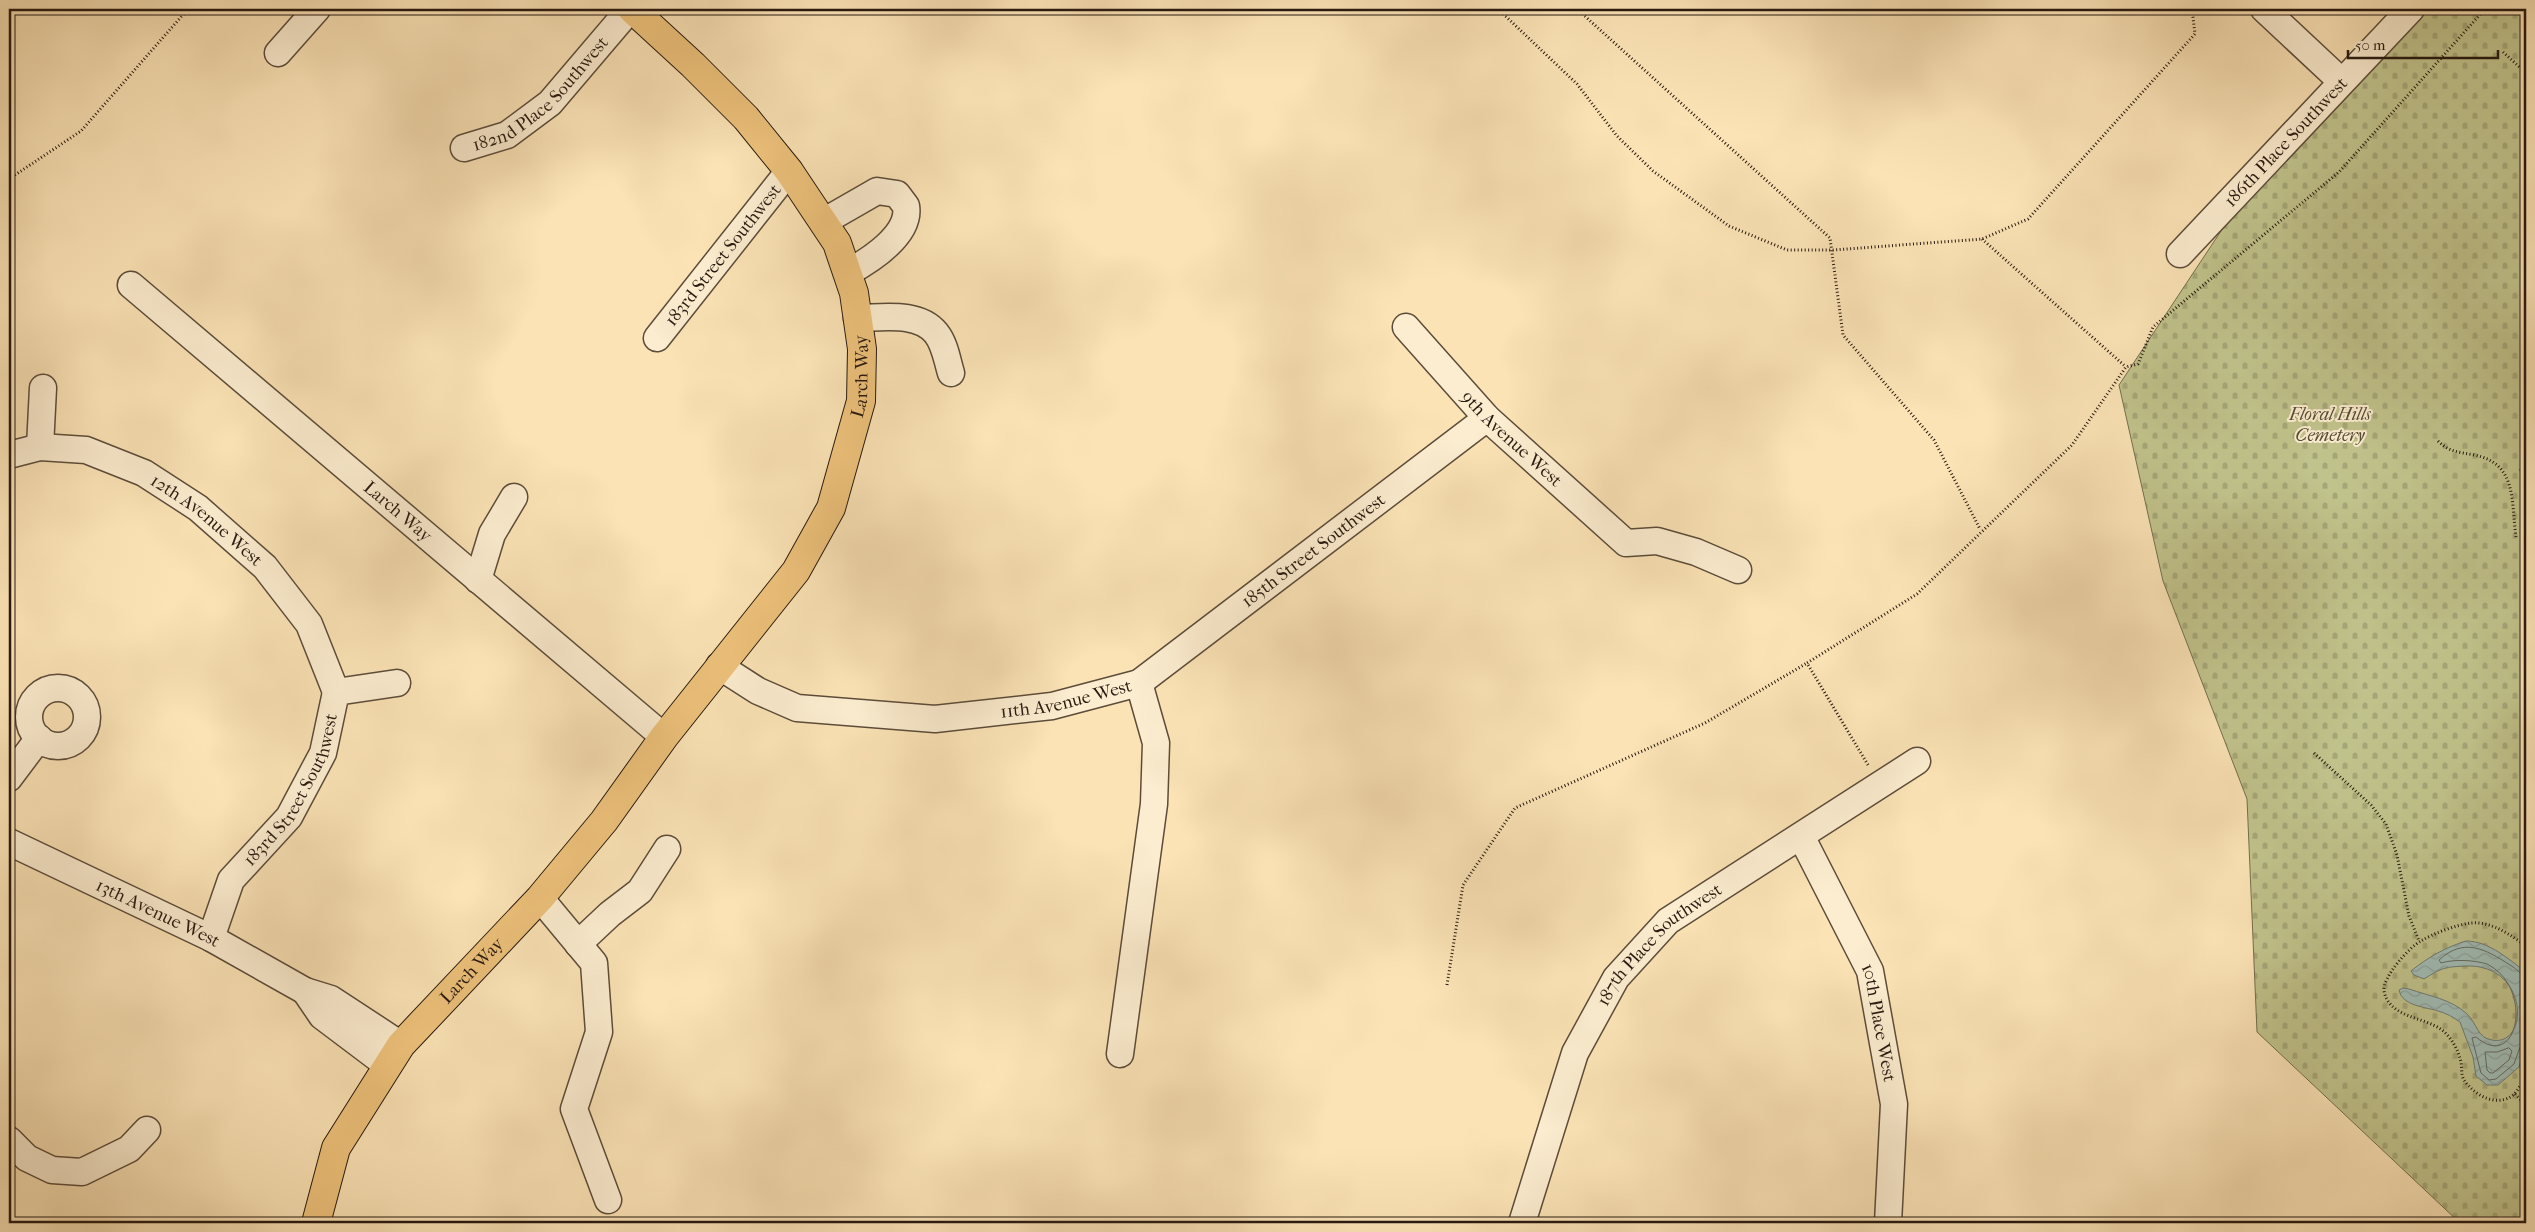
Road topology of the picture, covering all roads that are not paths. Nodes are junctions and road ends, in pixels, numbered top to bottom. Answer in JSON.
{"nodes":[{"id":1,"x":317,"y":9,"type":"edge"},
{"id":2,"x":631,"y":9,"type":"edge"},
{"id":3,"x":2264,"y":9,"type":"edge"},
{"id":4,"x":2411,"y":9,"type":"edge"},
{"id":5,"x":278,"y":53,"type":"dead end"},
{"id":6,"x":2341,"y":81,"type":"junction"},
{"id":7,"x":464,"y":148,"type":"dead end"},
{"id":8,"x":788,"y":171,"type":"junction"},
{"id":9,"x":823,"y":222,"type":"junction"},
{"id":10,"x":2180,"y":254,"type":"dead end"},
{"id":11,"x":847,"y":273,"type":"junction"},
{"id":12,"x":130,"y":285,"type":"dead end"},
{"id":13,"x":858,"y":318,"type":"junction"},
{"id":14,"x":1406,"y":327,"type":"dead end"},
{"id":15,"x":657,"y":338,"type":"dead end"},
{"id":16,"x":951,"y":373,"type":"dead end"},
{"id":17,"x":42,"y":388,"type":"dead end"},
{"id":18,"x":1487,"y":418,"type":"junction"},
{"id":19,"x":40,"y":447,"type":"junction"},
{"id":20,"x":9,"y":455,"type":"edge"},
{"id":21,"x":514,"y":497,"type":"dead end"},
{"id":22,"x":1738,"y":570,"type":"dead end"},
{"id":23,"x":478,"y":580,"type":"junction"},
{"id":24,"x":719,"y":666,"type":"junction"},
{"id":25,"x":397,"y":683,"type":"dead end"},
{"id":26,"x":1139,"y":683,"type":"junction"},
{"id":27,"x":336,"y":692,"type":"junction"},
{"id":28,"x":664,"y":737,"type":"junction"},
{"id":29,"x":39,"y":738,"type":"dead end"},
{"id":30,"x":1916,"y":761,"type":"dead end"},
{"id":31,"x":9,"y":778,"type":"edge"},
{"id":32,"x":1801,"y":836,"type":"junction"},
{"id":33,"x":9,"y":842,"type":"edge"},
{"id":34,"x":667,"y":849,"type":"dead end"},
{"id":35,"x":540,"y":898,"type":"junction"},
{"id":36,"x":211,"y":938,"type":"junction"},
{"id":37,"x":578,"y":944,"type":"junction"},
{"id":38,"x":1120,"y":1054,"type":"dead end"},
{"id":39,"x":394,"y":1055,"type":"junction"},
{"id":40,"x":147,"y":1130,"type":"dead end"},
{"id":41,"x":9,"y":1140,"type":"edge"},
{"id":42,"x":608,"y":1200,"type":"dead end"},
{"id":43,"x":316,"y":1223,"type":"edge"},
{"id":44,"x":1522,"y":1223,"type":"edge"},
{"id":45,"x":1888,"y":1223,"type":"edge"}],
"edges":[{"from":1,"to":5,"type":"street"},
{"from":2,"to":7,"type":"street","name":"182nd Place Southwest"},
{"from":2,"to":8,"type":"main road","name":"Larch Way"},
{"from":3,"to":6,"type":"street"},
{"from":4,"to":6,"type":"street","name":"186th Place Southwest"},
{"from":6,"to":10,"type":"street","name":"186th Place Southwest"},
{"from":8,"to":9,"type":"main road","name":"Larch Way"},
{"from":8,"to":15,"type":"street","name":"183rd Street Southwest"},
{"from":9,"to":11,"type":"main road","name":"Larch Way"},
{"from":9,"to":11,"type":"street"},
{"from":11,"to":13,"type":"main road","name":"Larch Way"},
{"from":12,"to":23,"type":"street","name":"Larch Way"},
{"from":13,"to":16,"type":"street"},
{"from":13,"to":24,"type":"main road","name":"Larch Way"},
{"from":14,"to":18,"type":"street","name":"9th Avenue West"},
{"from":17,"to":19,"type":"street"},
{"from":18,"to":22,"type":"street","name":"9th Avenue West"},
{"from":18,"to":26,"type":"street","name":"185th Street Southwest"},
{"from":19,"to":20,"type":"street","name":"12th Avenue West"},
{"from":19,"to":27,"type":"street","name":"12th Avenue West"},
{"from":21,"to":23,"type":"street"},
{"from":23,"to":28,"type":"street","name":"Larch Way"},
{"from":24,"to":26,"type":"street","name":"11th Avenue West"},
{"from":24,"to":28,"type":"main road","name":"Larch Way"},
{"from":25,"to":27,"type":"street","name":"183rd Street Southwest"},
{"from":26,"to":38,"type":"street","name":"11th Avenue West"},
{"from":27,"to":36,"type":"street","name":"183rd Street Southwest"},
{"from":28,"to":35,"type":"main road","name":"Larch Way"},
{"from":29,"to":31,"type":"street"},
{"from":30,"to":32,"type":"street","name":"187th Place Southwest"},
{"from":32,"to":44,"type":"street","name":"187th Place Southwest"},
{"from":32,"to":45,"type":"street","name":"10th Place West"},
{"from":33,"to":36,"type":"street","name":"13th Avenue West"},
{"from":34,"to":37,"type":"street"},
{"from":35,"to":37,"type":"street"},
{"from":35,"to":39,"type":"main road","name":"Larch Way"},
{"from":36,"to":39,"type":"street","name":"13th Avenue West"},
{"from":37,"to":42,"type":"street"},
{"from":39,"to":43,"type":"main road","name":"Larch Way"},
{"from":40,"to":41,"type":"street"}]}
